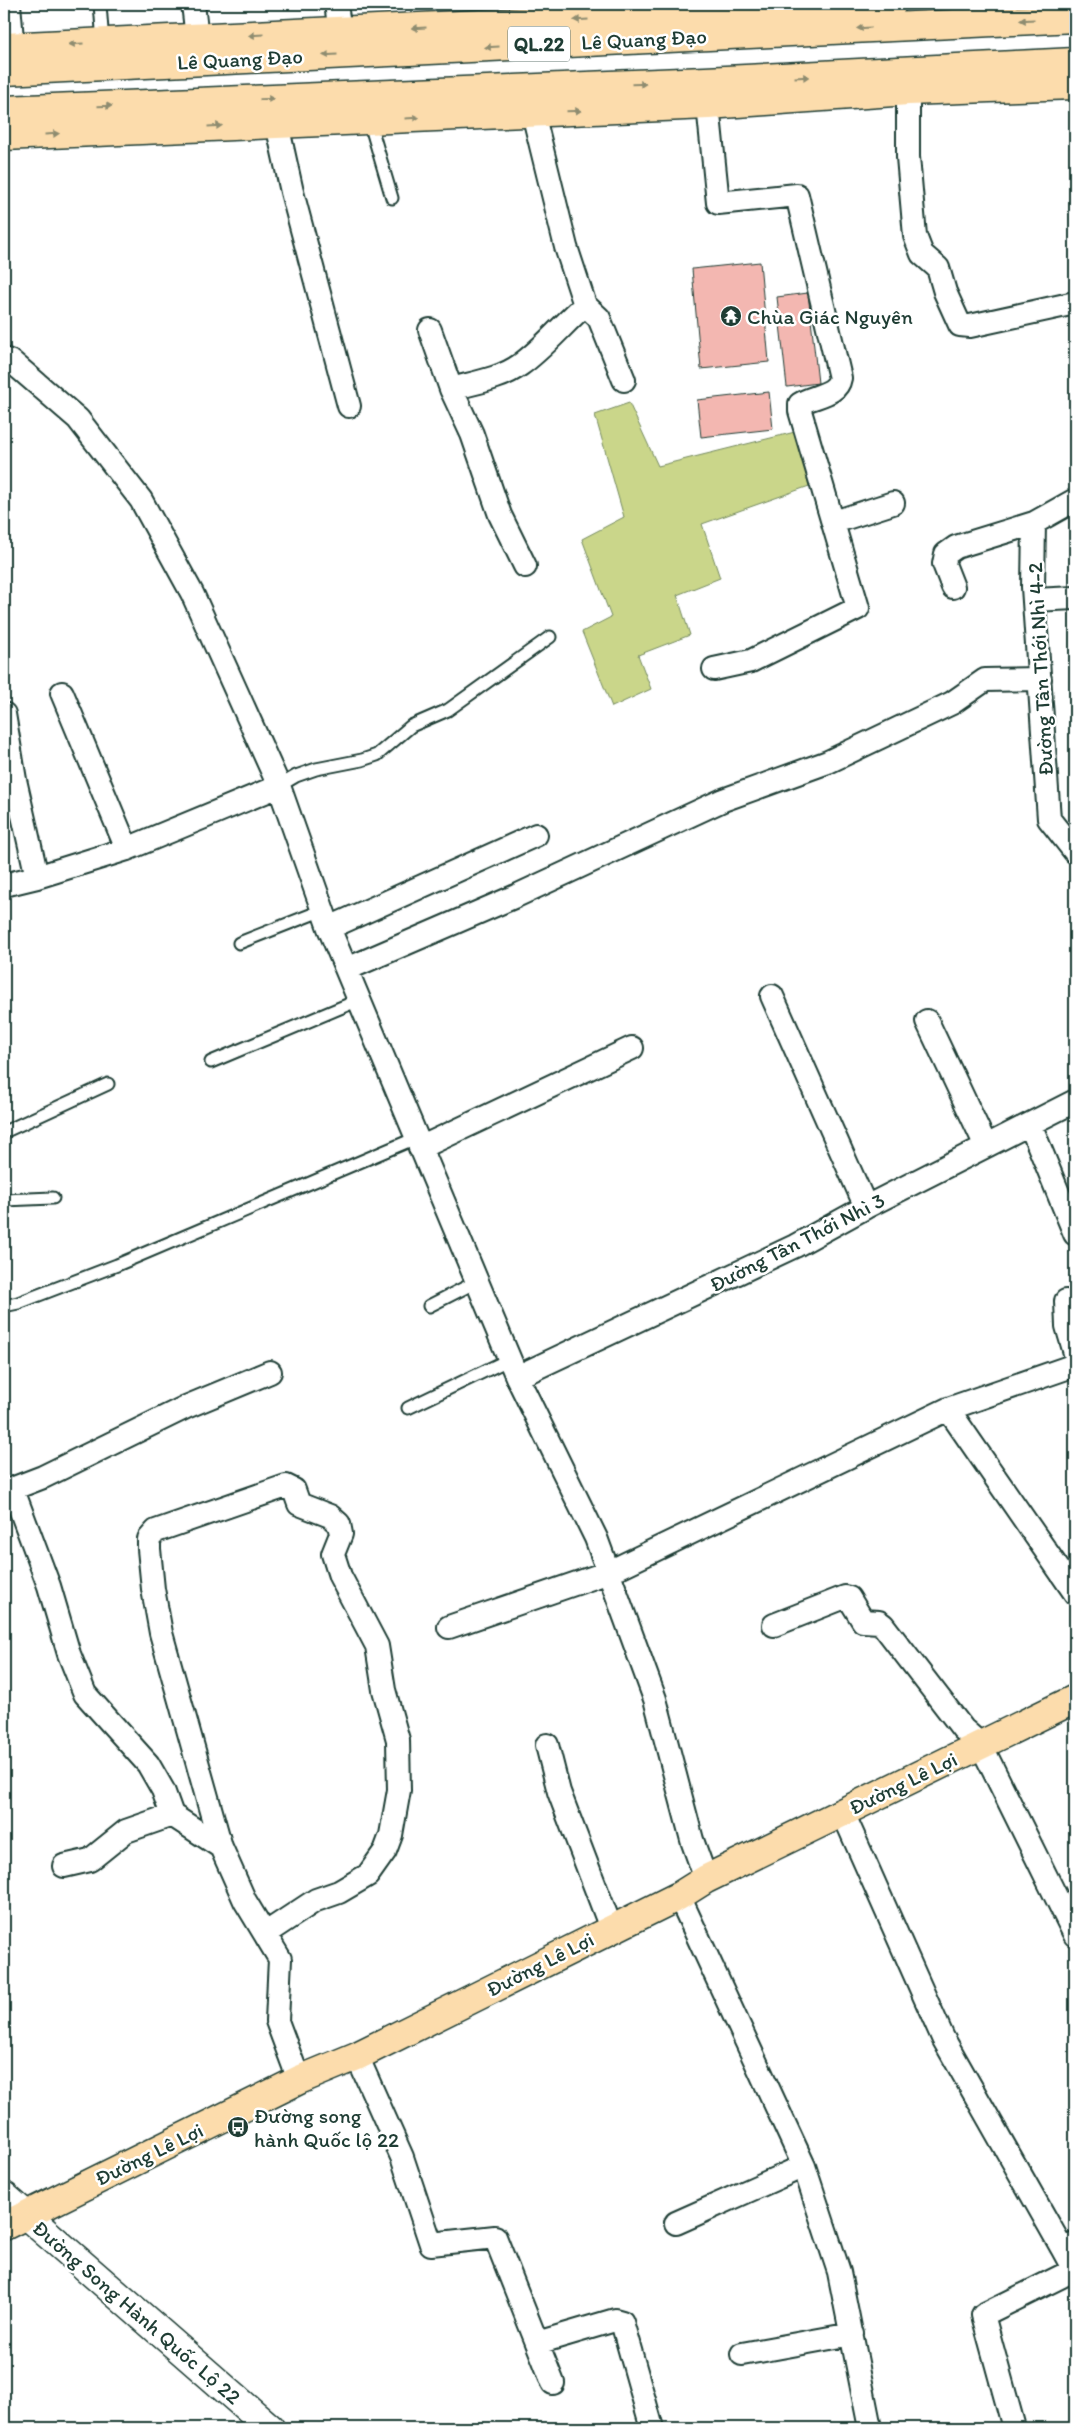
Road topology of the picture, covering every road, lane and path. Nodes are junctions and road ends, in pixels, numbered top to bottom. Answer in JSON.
{"nodes":[{"id":1,"x":9,"y":4,"type":"edge"},
{"id":2,"x":100,"y":4,"type":"edge"},
{"id":3,"x":193,"y":4,"type":"edge"},
{"id":4,"x":336,"y":4,"type":"edge"},
{"id":5,"x":892,"y":4,"type":"edge"},
{"id":6,"x":745,"y":8,"type":"edge"},
{"id":7,"x":1075,"y":18,"type":"edge"},
{"id":8,"x":340,"y":32,"type":"junction"},
{"id":9,"x":103,"y":43,"type":"junction"},
{"id":10,"x":198,"y":49,"type":"junction"},
{"id":11,"x":9,"y":59,"type":"edge"},
{"id":12,"x":1075,"y":62,"type":"edge"},
{"id":13,"x":1075,"y":86,"type":"edge"},
{"id":14,"x":908,"y":91,"type":"junction"},
{"id":15,"x":708,"y":105,"type":"junction"},
{"id":16,"x":4,"y":110,"type":"edge"},
{"id":17,"x":533,"y":112,"type":"junction"},
{"id":18,"x":369,"y":120,"type":"junction"},
{"id":19,"x":277,"y":124,"type":"junction"},
{"id":20,"x":4,"y":136,"type":"edge"},
{"id":21,"x":392,"y":198,"type":"dead end"},
{"id":22,"x":1075,"y":303,"type":"edge"},
{"id":23,"x":585,"y":305,"type":"junction"},
{"id":24,"x":430,"y":330,"type":"dead end"},
{"id":25,"x":4,"y":358,"type":"edge"},
{"id":26,"x":624,"y":380,"type":"dead end"},
{"id":27,"x":451,"y":389,"type":"junction"},
{"id":28,"x":349,"y":406,"type":"dead end"},
{"id":29,"x":1075,"y":500,"type":"edge"},
{"id":30,"x":893,"y":503,"type":"dead end"},
{"id":31,"x":834,"y":522,"type":"junction"},
{"id":32,"x":1034,"y":523,"type":"junction"},
{"id":33,"x":525,"y":566,"type":"dead end"},
{"id":34,"x":953,"y":587,"type":"dead end"},
{"id":35,"x":1075,"y":598,"type":"edge"},
{"id":36,"x":1034,"y":600,"type":"junction"},
{"id":37,"x":550,"y":637,"type":"dead end"},
{"id":38,"x":714,"y":668,"type":"dead end"},
{"id":39,"x":1040,"y":680,"type":"junction"},
{"id":40,"x":62,"y":693,"type":"dead end"},
{"id":41,"x":4,"y":714,"type":"edge"},
{"id":42,"x":279,"y":786,"type":"junction"},
{"id":43,"x":536,"y":835,"type":"dead end"},
{"id":44,"x":127,"y":849,"type":"junction"},
{"id":45,"x":1075,"y":852,"type":"edge"},
{"id":46,"x":37,"y":877,"type":"junction"},
{"id":47,"x":4,"y":885,"type":"edge"},
{"id":48,"x":326,"y":919,"type":"junction"},
{"id":49,"x":239,"y":943,"type":"dead end"},
{"id":50,"x":346,"y":969,"type":"junction"},
{"id":51,"x":772,"y":996,"type":"dead end"},
{"id":52,"x":359,"y":1000,"type":"junction"},
{"id":53,"x":927,"y":1021,"type":"dead end"},
{"id":54,"x":632,"y":1048,"type":"dead end"},
{"id":55,"x":211,"y":1062,"type":"dead end"},
{"id":56,"x":108,"y":1084,"type":"dead end"},
{"id":57,"x":1075,"y":1101,"type":"edge"},
{"id":58,"x":1030,"y":1124,"type":"junction"},
{"id":59,"x":4,"y":1132,"type":"edge"},
{"id":60,"x":418,"y":1143,"type":"junction"},
{"id":61,"x":986,"y":1146,"type":"junction"},
{"id":62,"x":53,"y":1198,"type":"dead end"},
{"id":63,"x":4,"y":1200,"type":"edge"},
{"id":64,"x":866,"y":1207,"type":"junction"},
{"id":65,"x":1075,"y":1234,"type":"edge"},
{"id":66,"x":476,"y":1282,"type":"junction"},
{"id":67,"x":1066,"y":1301,"type":"dead end"},
{"id":68,"x":4,"y":1306,"type":"edge"},
{"id":69,"x":428,"y":1306,"type":"dead end"},
{"id":70,"x":1075,"y":1353,"type":"edge"},
{"id":71,"x":1075,"y":1365,"type":"edge"},
{"id":72,"x":513,"y":1368,"type":"junction"},
{"id":73,"x":270,"y":1372,"type":"dead end"},
{"id":74,"x":408,"y":1408,"type":"dead end"},
{"id":75,"x":948,"y":1409,"type":"junction"},
{"id":76,"x":8,"y":1491,"type":"edge"},
{"id":77,"x":609,"y":1572,"type":"junction"},
{"id":78,"x":1075,"y":1593,"type":"edge"},
{"id":79,"x":774,"y":1625,"type":"dead end"},
{"id":80,"x":448,"y":1627,"type":"dead end"},
{"id":81,"x":1075,"y":1699,"type":"edge"},
{"id":82,"x":981,"y":1745,"type":"junction"},
{"id":83,"x":547,"y":1746,"type":"dead end"},
{"id":84,"x":843,"y":1813,"type":"junction"},
{"id":85,"x":172,"y":1815,"type":"junction"},
{"id":86,"x":221,"y":1848,"type":"junction"},
{"id":87,"x":64,"y":1866,"type":"dead end"},
{"id":88,"x":706,"y":1879,"type":"junction"},
{"id":89,"x":679,"y":1896,"type":"junction"},
{"id":90,"x":611,"y":1928,"type":"junction"},
{"id":91,"x":266,"y":1933,"type":"junction"},
{"id":92,"x":1075,"y":1935,"type":"edge"},
{"id":93,"x":357,"y":2056,"type":"junction"},
{"id":94,"x":299,"y":2080,"type":"junction"},
{"id":95,"x":804,"y":2166,"type":"junction"},
{"id":96,"x":4,"y":2196,"type":"edge"},
{"id":97,"x":15,"y":2220,"type":"edge"},
{"id":98,"x":676,"y":2223,"type":"dead end"},
{"id":99,"x":1068,"y":2246,"type":"edge"},
{"id":100,"x":1074,"y":2272,"type":"edge"},
{"id":101,"x":852,"y":2334,"type":"junction"},
{"id":102,"x":537,"y":2343,"type":"junction"},
{"id":103,"x":742,"y":2354,"type":"dead end"},
{"id":104,"x":553,"y":2383,"type":"dead end"},
{"id":105,"x":270,"y":2428,"type":"edge"},
{"id":106,"x":652,"y":2428,"type":"edge"},
{"id":107,"x":870,"y":2428,"type":"edge"},
{"id":108,"x":1014,"y":2428,"type":"edge"}],
"edges":[{"from":1,"to":11,"type":"street"},
{"from":2,"to":9,"type":"lane"},
{"from":3,"to":10,"type":"street"},
{"from":4,"to":8,"type":"street"},
{"from":5,"to":6,"type":"main road","name":"Lê Quang Đạo","number":"QL.22"},
{"from":6,"to":8,"type":"main road","name":"Lê Quang Đạo","number":"QL.22","one_way":true},
{"from":7,"to":10,"type":"main road","name":"Lê Quang Đạo","number":"QL.22","one_way":true},
{"from":8,"to":10,"type":"main road","name":"Lê Quang Đạo","number":"QL.22","one_way":true},
{"from":9,"to":10,"type":"main road","name":"Lê Quang Đạo","number":"QL.22"},
{"from":9,"to":11,"type":"main road","name":"Lê Quang Đạo","number":"QL.22","one_way":true},
{"from":10,"to":11,"type":"main road","name":"Lê Quang Đạo","number":"QL.22"},
{"from":16,"to":12,"type":"main road","name":"Lê Quang Đạo","number":"QL.22","one_way":true},
{"from":13,"to":14,"type":"main road"},
{"from":14,"to":15,"type":"main road"},
{"from":14,"to":22,"type":"street"},
{"from":17,"to":15,"type":"main road","one_way":true},
{"from":15,"to":31,"type":"street"},
{"from":18,"to":17,"type":"main road","one_way":true},
{"from":17,"to":23,"type":"street"},
{"from":18,"to":19,"type":"main road"},
{"from":18,"to":21,"type":"lane"},
{"from":20,"to":19,"type":"main road","one_way":true},
{"from":19,"to":28,"type":"street"},
{"from":23,"to":26,"type":"street"},
{"from":23,"to":27,"type":"street"},
{"from":24,"to":27,"type":"street"},
{"from":25,"to":42,"type":"street"},
{"from":27,"to":33,"type":"street"},
{"from":29,"to":32,"type":"street"},
{"from":30,"to":31,"type":"street"},
{"from":31,"to":38,"type":"street"},
{"from":32,"to":34,"type":"street"},
{"from":32,"to":36,"type":"street","name":"Đường Tân Thới Nhì 4-2"},
{"from":35,"to":36,"type":"street"},
{"from":36,"to":39,"type":"street","name":"Đường Tân Thới Nhì 4-2"},
{"from":37,"to":42,"type":"lane"},
{"from":39,"to":45,"type":"street","name":"Đường Tân Thới Nhì 4-2"},
{"from":39,"to":50,"type":"street"},
{"from":40,"to":44,"type":"street"},
{"from":41,"to":46,"type":"street"},
{"from":42,"to":44,"type":"street"},
{"from":42,"to":48,"type":"street"},
{"from":43,"to":48,"type":"street"},
{"from":44,"to":46,"type":"street"},
{"from":46,"to":47,"type":"street"},
{"from":48,"to":49,"type":"lane"},
{"from":48,"to":50,"type":"street"},
{"from":50,"to":52,"type":"street"},
{"from":51,"to":64,"type":"street"},
{"from":52,"to":55,"type":"lane"},
{"from":52,"to":60,"type":"street"},
{"from":53,"to":61,"type":"street"},
{"from":54,"to":60,"type":"street"},
{"from":56,"to":59,"type":"lane"},
{"from":57,"to":58,"type":"street","name":"Đường Tân Thới Nhì 3"},
{"from":58,"to":61,"type":"street","name":"Đường Tân Thới Nhì 3"},
{"from":58,"to":65,"type":"street"},
{"from":60,"to":66,"type":"street"},
{"from":60,"to":68,"type":"lane"},
{"from":61,"to":64,"type":"street","name":"Đường Tân Thới Nhì 3"},
{"from":62,"to":63,"type":"lane"},
{"from":64,"to":72,"type":"street","name":"Đường Tân Thới Nhì 3"},
{"from":66,"to":69,"type":"lane"},
{"from":66,"to":72,"type":"street"},
{"from":67,"to":70,"type":"street"},
{"from":71,"to":75,"type":"street"},
{"from":72,"to":74,"type":"lane"},
{"from":72,"to":77,"type":"street"},
{"from":73,"to":76,"type":"street"},
{"from":75,"to":77,"type":"street"},
{"from":75,"to":78,"type":"street"},
{"from":76,"to":85,"type":"street"},
{"from":77,"to":80,"type":"street"},
{"from":77,"to":88,"type":"street"},
{"from":79,"to":82,"type":"street"},
{"from":81,"to":82,"type":"main road","name":"Đường Lê Lợi"},
{"from":82,"to":84,"type":"main road","name":"Đường Lê Lợi"},
{"from":82,"to":92,"type":"street"},
{"from":83,"to":90,"type":"street"},
{"from":84,"to":88,"type":"main road","name":"Đường Lê Lợi"},
{"from":84,"to":99,"type":"street"},
{"from":85,"to":86,"type":"street"},
{"from":85,"to":87,"type":"street"},
{"from":86,"to":91,"type":"street"},
{"from":86,"to":91,"type":"street"},
{"from":88,"to":89,"type":"main road","name":"Đường Lê Lợi"},
{"from":89,"to":90,"type":"main road","name":"Đường Lê Lợi"},
{"from":89,"to":95,"type":"street"},
{"from":90,"to":93,"type":"main road","name":"Đường Lê Lợi"},
{"from":91,"to":94,"type":"street"},
{"from":93,"to":94,"type":"main road","name":"Đường Lê Lợi"},
{"from":93,"to":102,"type":"street"},
{"from":94,"to":97,"type":"main road","name":"Đường Lê Lợi"},
{"from":95,"to":98,"type":"street"},
{"from":95,"to":101,"type":"street"},
{"from":96,"to":97,"type":"street","name":"Đường Song Hành Quốc Lộ 22"},
{"from":97,"to":105,"type":"street","name":"Đường Song Hành Quốc Lộ 22"},
{"from":99,"to":100,"type":"street"},
{"from":100,"to":108,"type":"street"},
{"from":101,"to":103,"type":"street"},
{"from":101,"to":107,"type":"street"},
{"from":102,"to":104,"type":"street"},
{"from":102,"to":106,"type":"street"}]}
